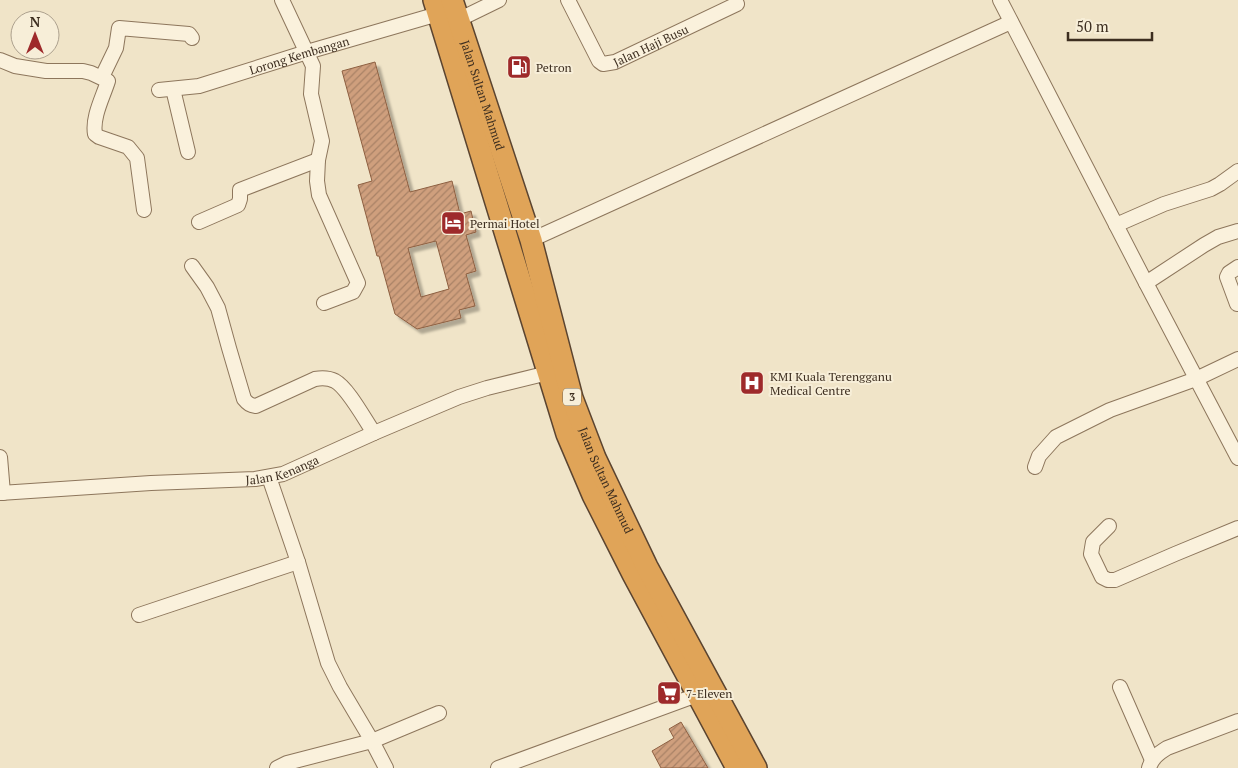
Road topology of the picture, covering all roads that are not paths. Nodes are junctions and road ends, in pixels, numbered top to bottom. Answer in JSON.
{"nodes":[{"id":1,"x":282,"y":0,"type":"edge"},
{"id":2,"x":499,"y":0,"type":"edge"},
{"id":3,"x":568,"y":0,"type":"edge"},
{"id":4,"x":1000,"y":0,"type":"edge"},
{"id":5,"x":736,"y":4,"type":"dead end"},
{"id":6,"x":446,"y":9,"type":"edge"},
{"id":7,"x":1011,"y":22,"type":"junction"},
{"id":8,"x":192,"y":38,"type":"dead end"},
{"id":9,"x":308,"y":52,"type":"junction"},
{"id":10,"x":0,"y":60,"type":"edge"},
{"id":11,"x":102,"y":78,"type":"junction"},
{"id":12,"x":173,"y":89,"type":"junction"},
{"id":13,"x":159,"y":90,"type":"dead end"},
{"id":14,"x":188,"y":152,"type":"dead end"},
{"id":15,"x":318,"y":160,"type":"junction"},
{"id":16,"x":1238,"y":171,"type":"edge"},
{"id":17,"x":144,"y":210,"type":"dead end"},
{"id":18,"x":198,"y":222,"type":"dead end"},
{"id":19,"x":1116,"y":225,"type":"junction"},
{"id":20,"x":1238,"y":230,"type":"edge"},
{"id":21,"x":531,"y":240,"type":"junction"},
{"id":22,"x":192,"y":266,"type":"dead end"},
{"id":23,"x":1238,"y":267,"type":"edge"},
{"id":24,"x":1146,"y":283,"type":"junction"},
{"id":25,"x":324,"y":303,"type":"dead end"},
{"id":26,"x":1237,"y":304,"type":"edge"},
{"id":27,"x":1238,"y":359,"type":"edge"},
{"id":28,"x":548,"y":373,"type":"junction"},
{"id":29,"x":1196,"y":379,"type":"junction"},
{"id":30,"x":374,"y":433,"type":"junction"},
{"id":31,"x":1233,"y":436,"type":"edge"},
{"id":32,"x":0,"y":457,"type":"edge"},
{"id":33,"x":1238,"y":458,"type":"edge"},
{"id":34,"x":1035,"y":467,"type":"dead end"},
{"id":35,"x":269,"y":477,"type":"junction"},
{"id":36,"x":1,"y":493,"type":"edge"},
{"id":37,"x":1109,"y":526,"type":"dead end"},
{"id":38,"x":1238,"y":528,"type":"edge"},
{"id":39,"x":298,"y":562,"type":"junction"},
{"id":40,"x":139,"y":615,"type":"dead end"},
{"id":41,"x":1120,"y":688,"type":"dead end"},
{"id":42,"x":697,"y":695,"type":"junction"},
{"id":43,"x":439,"y":713,"type":"dead end"},
{"id":44,"x":1238,"y":721,"type":"edge"},
{"id":45,"x":372,"y":741,"type":"junction"},
{"id":46,"x":1151,"y":764,"type":"edge"},
{"id":47,"x":277,"y":768,"type":"edge"},
{"id":48,"x":386,"y":768,"type":"edge"},
{"id":49,"x":498,"y":768,"type":"edge"},
{"id":50,"x":737,"y":768,"type":"edge"},
{"id":51,"x":756,"y":768,"type":"edge"}],
"edges":[{"from":1,"to":9,"type":"street"},
{"from":2,"to":6,"type":"street"},
{"from":3,"to":5,"type":"street","name":"Jalan Haji Busu"},
{"from":4,"to":7,"type":"street"},
{"from":6,"to":9,"type":"street","name":"Lorong Kembangan"},
{"from":6,"to":21,"type":"highway","name":"Jalan Sultan Mahmud","number":"3"},
{"from":6,"to":28,"type":"highway","name":"Jalan Sultan Mahmud","number":"3"},
{"from":7,"to":19,"type":"street"},
{"from":7,"to":21,"type":"street"},
{"from":8,"to":11,"type":"street"},
{"from":9,"to":12,"type":"street","name":"Lorong Kembangan"},
{"from":9,"to":15,"type":"street"},
{"from":10,"to":11,"type":"street"},
{"from":11,"to":17,"type":"street"},
{"from":12,"to":13,"type":"street","name":"Lorong Kembangan"},
{"from":12,"to":14,"type":"street"},
{"from":15,"to":18,"type":"street"},
{"from":15,"to":25,"type":"street"},
{"from":16,"to":19,"type":"street"},
{"from":19,"to":24,"type":"street"},
{"from":20,"to":24,"type":"street"},
{"from":21,"to":51,"type":"highway","name":"Jalan Sultan Mahmud","number":"3"},
{"from":22,"to":30,"type":"street"},
{"from":23,"to":26,"type":"street"},
{"from":24,"to":29,"type":"street"},
{"from":27,"to":29,"type":"street"},
{"from":28,"to":30,"type":"street","name":"Jalan Kenanga"},
{"from":28,"to":42,"type":"highway","name":"Jalan Sultan Mahmud","number":"3"},
{"from":29,"to":31,"type":"street"},
{"from":29,"to":34,"type":"street"},
{"from":30,"to":35,"type":"street","name":"Jalan Kenanga"},
{"from":31,"to":33,"type":"street"},
{"from":32,"to":36,"type":"street"},
{"from":35,"to":36,"type":"street","name":"Jalan Kenanga"},
{"from":35,"to":39,"type":"street"},
{"from":37,"to":38,"type":"street"},
{"from":39,"to":40,"type":"street"},
{"from":39,"to":45,"type":"street"},
{"from":41,"to":46,"type":"street"},
{"from":42,"to":49,"type":"street"},
{"from":42,"to":50,"type":"highway","name":"Jalan Sultan Mahmud","number":"3"},
{"from":43,"to":45,"type":"street"},
{"from":44,"to":46,"type":"street"},
{"from":45,"to":47,"type":"street"},
{"from":45,"to":48,"type":"street"}]}
